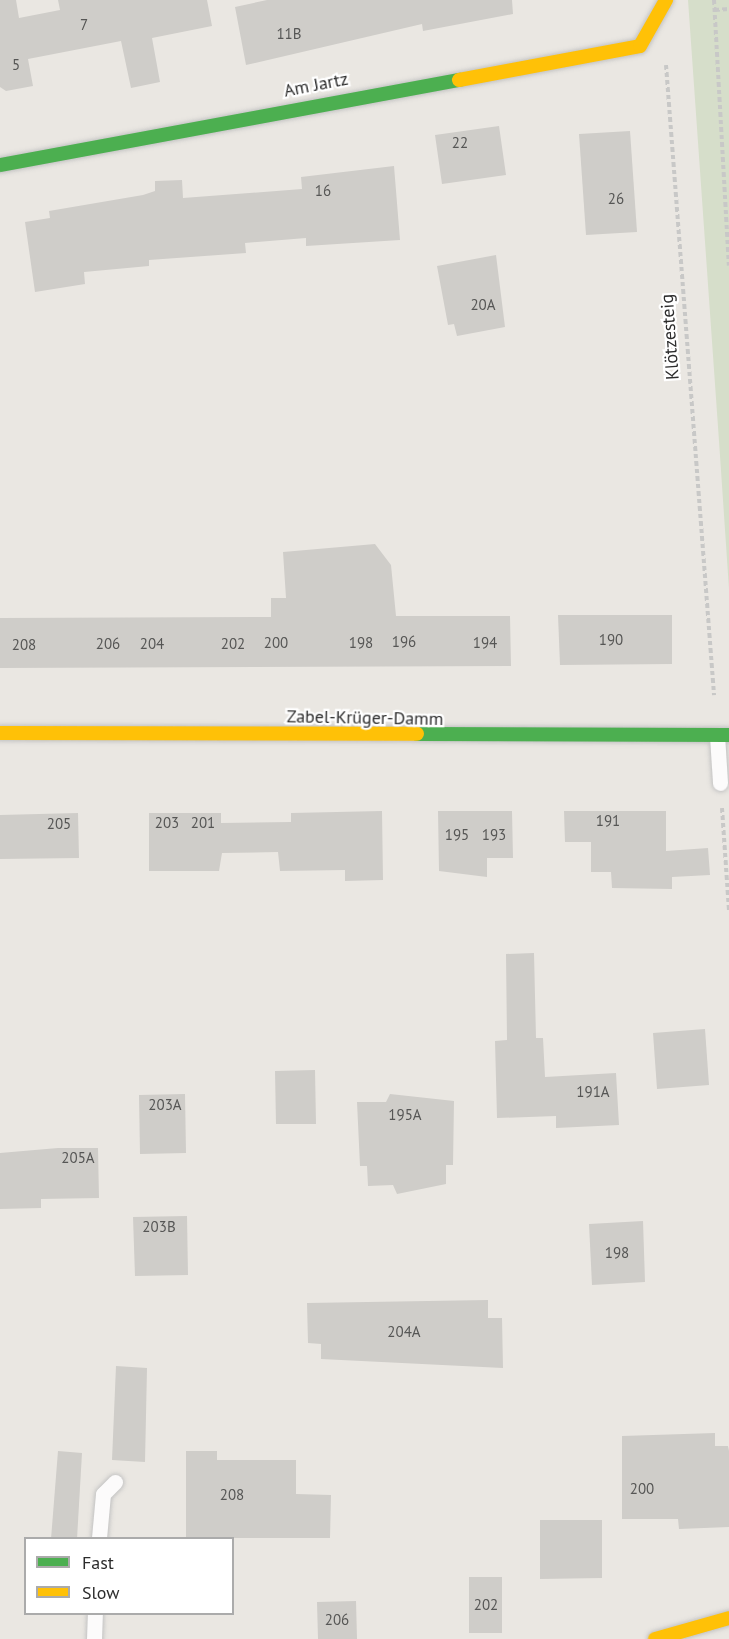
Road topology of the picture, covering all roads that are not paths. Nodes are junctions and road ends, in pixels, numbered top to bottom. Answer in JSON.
{"nodes":[{"id":1,"x":666,"y":0,"type":"edge"},
{"id":2,"x":0,"y":165,"type":"edge"},
{"id":3,"x":0,"y":734,"type":"edge"},
{"id":4,"x":723,"y":735,"type":"edge"},
{"id":5,"x":720,"y":783,"type":"road end"},
{"id":6,"x":115,"y":1482,"type":"dead end"},
{"id":7,"x":99,"y":1537,"type":"edge"},
{"id":8,"x":95,"y":1615,"type":"edge"},
{"id":9,"x":729,"y":1618,"type":"edge"},
{"id":10,"x":94,"y":1639,"type":"edge"},
{"id":11,"x":655,"y":1639,"type":"edge"}],
"edges":[{"from":1,"to":2,"type":"street","name":"Am Jartz"},
{"from":3,"to":4,"type":"street","name":"Zabel-Krüger-Damm"},
{"from":4,"to":5,"type":"lane"},
{"from":6,"to":7,"type":"lane"},
{"from":8,"to":10,"type":"lane"},
{"from":9,"to":11,"type":"street"}]}
